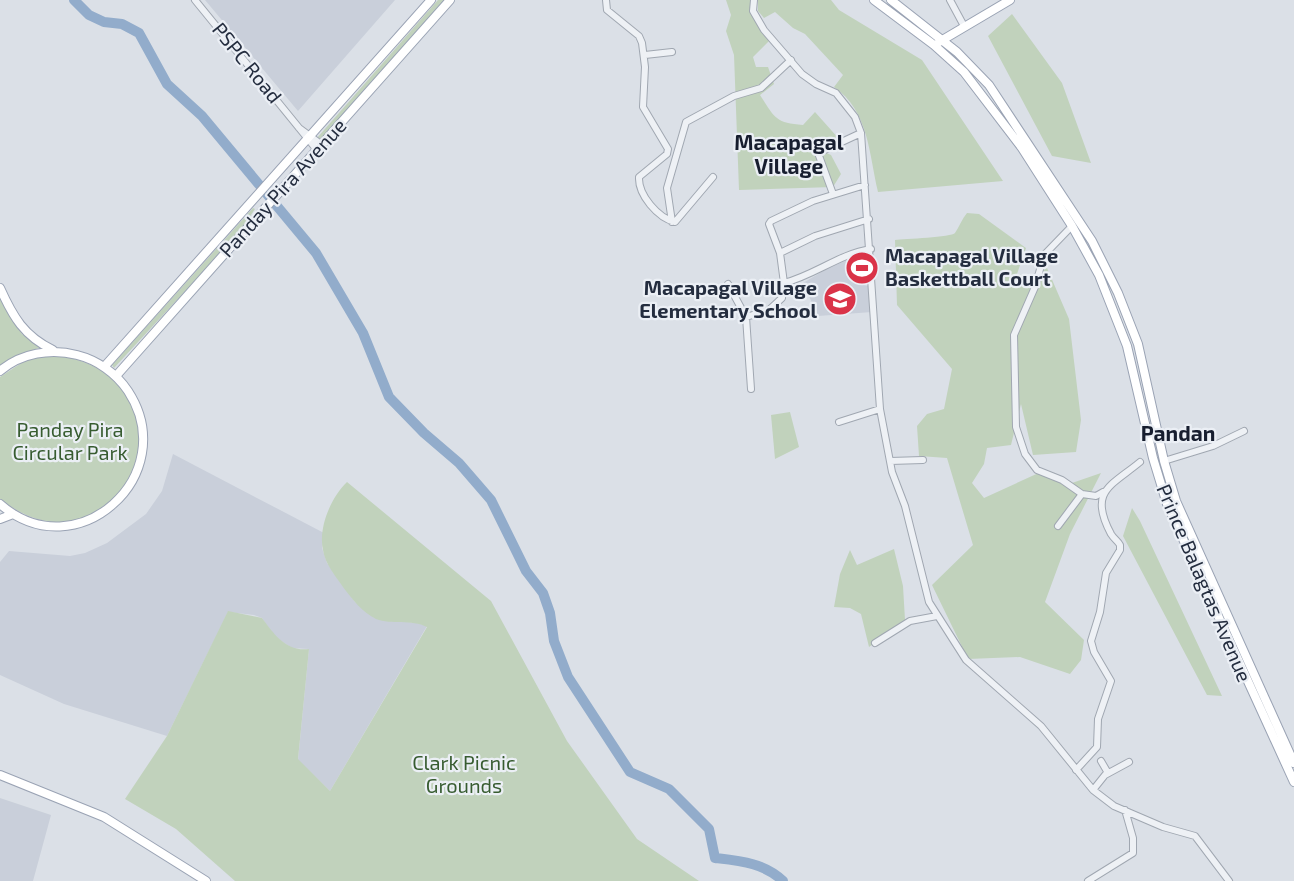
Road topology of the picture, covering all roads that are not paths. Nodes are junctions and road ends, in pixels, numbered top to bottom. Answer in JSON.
{"nodes":[{"id":1,"x":195,"y":0,"type":"edge"},
{"id":2,"x":431,"y":0,"type":"edge"},
{"id":3,"x":450,"y":0,"type":"edge"},
{"id":4,"x":606,"y":0,"type":"edge"},
{"id":5,"x":754,"y":0,"type":"edge"},
{"id":6,"x":874,"y":0,"type":"edge"},
{"id":7,"x":891,"y":0,"type":"edge"},
{"id":8,"x":950,"y":0,"type":"edge"},
{"id":9,"x":1010,"y":0,"type":"edge"},
{"id":10,"x":964,"y":27,"type":"junction"},
{"id":11,"x":942,"y":40,"type":"junction"},
{"id":12,"x":934,"y":45,"type":"junction"},
{"id":13,"x":672,"y":52,"type":"dead end"},
{"id":14,"x":645,"y":55,"type":"junction"},
{"id":15,"x":791,"y":60,"type":"junction"},
{"id":16,"x":861,"y":133,"type":"junction"},
{"id":17,"x":309,"y":137,"type":"junction"},
{"id":18,"x":319,"y":147,"type":"junction"},
{"id":19,"x":713,"y":177,"type":"dead end"},
{"id":20,"x":865,"y":185,"type":"junction"},
{"id":21,"x":833,"y":194,"type":"junction"},
{"id":22,"x":869,"y":219,"type":"junction"},
{"id":23,"x":672,"y":222,"type":"junction"},
{"id":24,"x":1072,"y":225,"type":"junction"},
{"id":25,"x":871,"y":249,"type":"junction"},
{"id":26,"x":780,"y":253,"type":"junction"},
{"id":27,"x":784,"y":283,"type":"junction"},
{"id":28,"x":728,"y":284,"type":"dead end"},
{"id":29,"x":0,"y":288,"type":"edge"},
{"id":30,"x":746,"y":318,"type":"junction"},
{"id":31,"x":54,"y":351,"type":"junction"},
{"id":32,"x":104,"y":367,"type":"junction"},
{"id":33,"x":0,"y":371,"type":"edge"},
{"id":34,"x":116,"y":376,"type":"junction"},
{"id":35,"x":751,"y":389,"type":"dead end"},
{"id":36,"x":880,"y":409,"type":"junction"},
{"id":37,"x":839,"y":422,"type":"dead end"},
{"id":38,"x":1244,"y":431,"type":"dead end"},
{"id":39,"x":922,"y":460,"type":"dead end"},
{"id":40,"x":890,"y":461,"type":"junction"},
{"id":41,"x":1164,"y":461,"type":"junction"},
{"id":42,"x":1140,"y":462,"type":"dead end"},
{"id":43,"x":1103,"y":492,"type":"junction"},
{"id":44,"x":1082,"y":494,"type":"junction"},
{"id":45,"x":0,"y":504,"type":"edge"},
{"id":46,"x":14,"y":514,"type":"junction"},
{"id":47,"x":0,"y":519,"type":"edge"},
{"id":48,"x":1058,"y":526,"type":"dead end"},
{"id":49,"x":937,"y":616,"type":"junction"},
{"id":50,"x":875,"y":643,"type":"dead end"},
{"id":51,"x":1101,"y":760,"type":"dead end"},
{"id":52,"x":1129,"y":762,"type":"dead end"},
{"id":53,"x":1294,"y":763,"type":"edge"},
{"id":54,"x":1076,"y":770,"type":"junction"},
{"id":55,"x":1108,"y":773,"type":"junction"},
{"id":56,"x":0,"y":775,"type":"edge"},
{"id":57,"x":1294,"y":782,"type":"edge"},
{"id":58,"x":1093,"y":790,"type":"junction"},
{"id":59,"x":1125,"y":810,"type":"junction"},
{"id":60,"x":206,"y":881,"type":"edge"},
{"id":61,"x":1088,"y":881,"type":"edge"},
{"id":62,"x":1229,"y":881,"type":"edge"}],
"edges":[{"from":1,"to":17,"type":"street","name":"PSPC Road"},
{"from":2,"to":17,"type":"main road","name":"Panday Pira Avenue"},
{"from":3,"to":18,"type":"main road","name":"Panday Pira Avenue"},
{"from":4,"to":14,"type":"street"},
{"from":5,"to":15,"type":"street"},
{"from":6,"to":12,"type":"main road","name":"Prince Balagtas Avenue"},
{"from":7,"to":11,"type":"main road","name":"Prince Balagtas Avenue"},
{"from":8,"to":10,"type":"street"},
{"from":9,"to":10,"type":"main road"},
{"from":10,"to":11,"type":"main road"},
{"from":11,"to":12,"type":"main road"},
{"from":11,"to":41,"type":"main road","name":"Prince Balagtas Avenue"},
{"from":12,"to":24,"type":"main road","name":"Prince Balagtas Avenue"},
{"from":13,"to":14,"type":"street"},
{"from":14,"to":23,"type":"street"},
{"from":15,"to":16,"type":"street"},
{"from":15,"to":23,"type":"street"},
{"from":16,"to":20,"type":"street"},
{"from":16,"to":21,"type":"street"},
{"from":17,"to":18,"type":"street","name":"PSPC Road"},
{"from":17,"to":32,"type":"main road","name":"Panday Pira Avenue"},
{"from":18,"to":34,"type":"main road","name":"Panday Pira Avenue"},
{"from":19,"to":23,"type":"street"},
{"from":20,"to":21,"type":"street"},
{"from":20,"to":22,"type":"street"},
{"from":21,"to":26,"type":"street"},
{"from":22,"to":25,"type":"street"},
{"from":22,"to":26,"type":"street"},
{"from":24,"to":44,"type":"street"},
{"from":24,"to":57,"type":"main road","name":"Prince Balagtas Avenue"},
{"from":25,"to":27,"type":"street"},
{"from":25,"to":36,"type":"street"},
{"from":26,"to":27,"type":"street"},
{"from":27,"to":30,"type":"street"},
{"from":28,"to":30,"type":"street"},
{"from":29,"to":31,"type":"main road"},
{"from":30,"to":35,"type":"street"},
{"from":31,"to":32,"type":"main road"},
{"from":31,"to":33,"type":"main road"},
{"from":32,"to":34,"type":"main road"},
{"from":34,"to":46,"type":"main road"},
{"from":36,"to":37,"type":"street"},
{"from":36,"to":40,"type":"street"},
{"from":38,"to":41,"type":"street"},
{"from":39,"to":40,"type":"street"},
{"from":40,"to":49,"type":"street"},
{"from":41,"to":53,"type":"main road","name":"Prince Balagtas Avenue"},
{"from":42,"to":43,"type":"street"},
{"from":43,"to":44,"type":"street"},
{"from":43,"to":54,"type":"street"},
{"from":44,"to":48,"type":"street"},
{"from":45,"to":46,"type":"main road"},
{"from":46,"to":47,"type":"main road"},
{"from":49,"to":50,"type":"street"},
{"from":49,"to":54,"type":"street"},
{"from":51,"to":55,"type":"street"},
{"from":52,"to":55,"type":"street"},
{"from":54,"to":58,"type":"street"},
{"from":55,"to":58,"type":"street"},
{"from":56,"to":60,"type":"main road"},
{"from":58,"to":59,"type":"street"},
{"from":59,"to":61,"type":"street"},
{"from":59,"to":62,"type":"street"}]}
